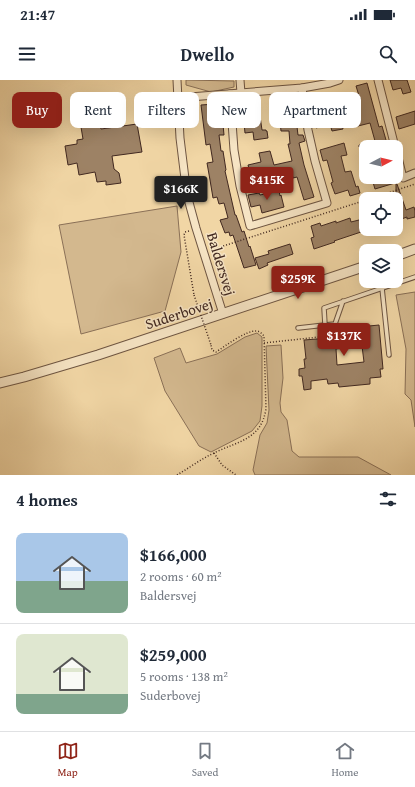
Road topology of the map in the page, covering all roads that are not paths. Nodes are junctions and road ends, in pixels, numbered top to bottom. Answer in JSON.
{"nodes":[{"id":1,"x":177,"y":80,"type":"edge"},
{"id":2,"x":240,"y":80,"type":"edge"},
{"id":3,"x":339,"y":80,"type":"edge"},
{"id":4,"x":378,"y":80,"type":"edge"},
{"id":5,"x":315,"y":83,"type":"edge"},
{"id":6,"x":302,"y":88,"type":"junction"},
{"id":7,"x":177,"y":92,"type":"edge"},
{"id":8,"x":241,"y":92,"type":"edge"},
{"id":9,"x":253,"y":92,"type":"edge"},
{"id":10,"x":179,"y":128,"type":"edge"},
{"id":11,"x":232,"y":128,"type":"edge"},
{"id":12,"x":394,"y":140,"type":"edge"},
{"id":13,"x":415,"y":174,"type":"edge"},
{"id":14,"x":403,"y":178,"type":"edge"},
{"id":15,"x":415,"y":249,"type":"edge"},
{"id":16,"x":403,"y":253,"type":"edge"},
{"id":17,"x":359,"y":268,"type":"edge"},
{"id":18,"x":415,"y":277,"type":"edge"},
{"id":19,"x":403,"y":281,"type":"edge"},
{"id":20,"x":382,"y":288,"type":"joint"},
{"id":21,"x":343,"y":301,"type":"junction"},
{"id":22,"x":223,"y":314,"type":"junction"},
{"id":23,"x":325,"y":325,"type":"junction"},
{"id":24,"x":298,"y":328,"type":"dead end"},
{"id":25,"x":389,"y":355,"type":"dead end"},
{"id":26,"x":0,"y":384,"type":"edge"}],
"edges":[{"from":1,"to":7,"type":"street","name":"Baldersvej"},
{"from":2,"to":8,"type":"street"},
{"from":3,"to":5,"type":"street"},
{"from":4,"to":12,"type":"street"},
{"from":5,"to":6,"type":"street"},
{"from":6,"to":9,"type":"street"},
{"from":6,"to":11,"type":"street"},
{"from":10,"to":22,"type":"street","name":"Baldersvej"},
{"from":13,"to":14,"type":"street"},
{"from":15,"to":16,"type":"street"},
{"from":17,"to":22,"type":"street","name":"Suderbovej"},
{"from":18,"to":19,"type":"lane"},
{"from":20,"to":21,"type":"lane"},
{"from":20,"to":25,"type":"lane"},
{"from":21,"to":23,"type":"lane"},
{"from":21,"to":23,"type":"lane"},
{"from":22,"to":26,"type":"street","name":"Suderbovej"},
{"from":23,"to":24,"type":"lane"}]}
